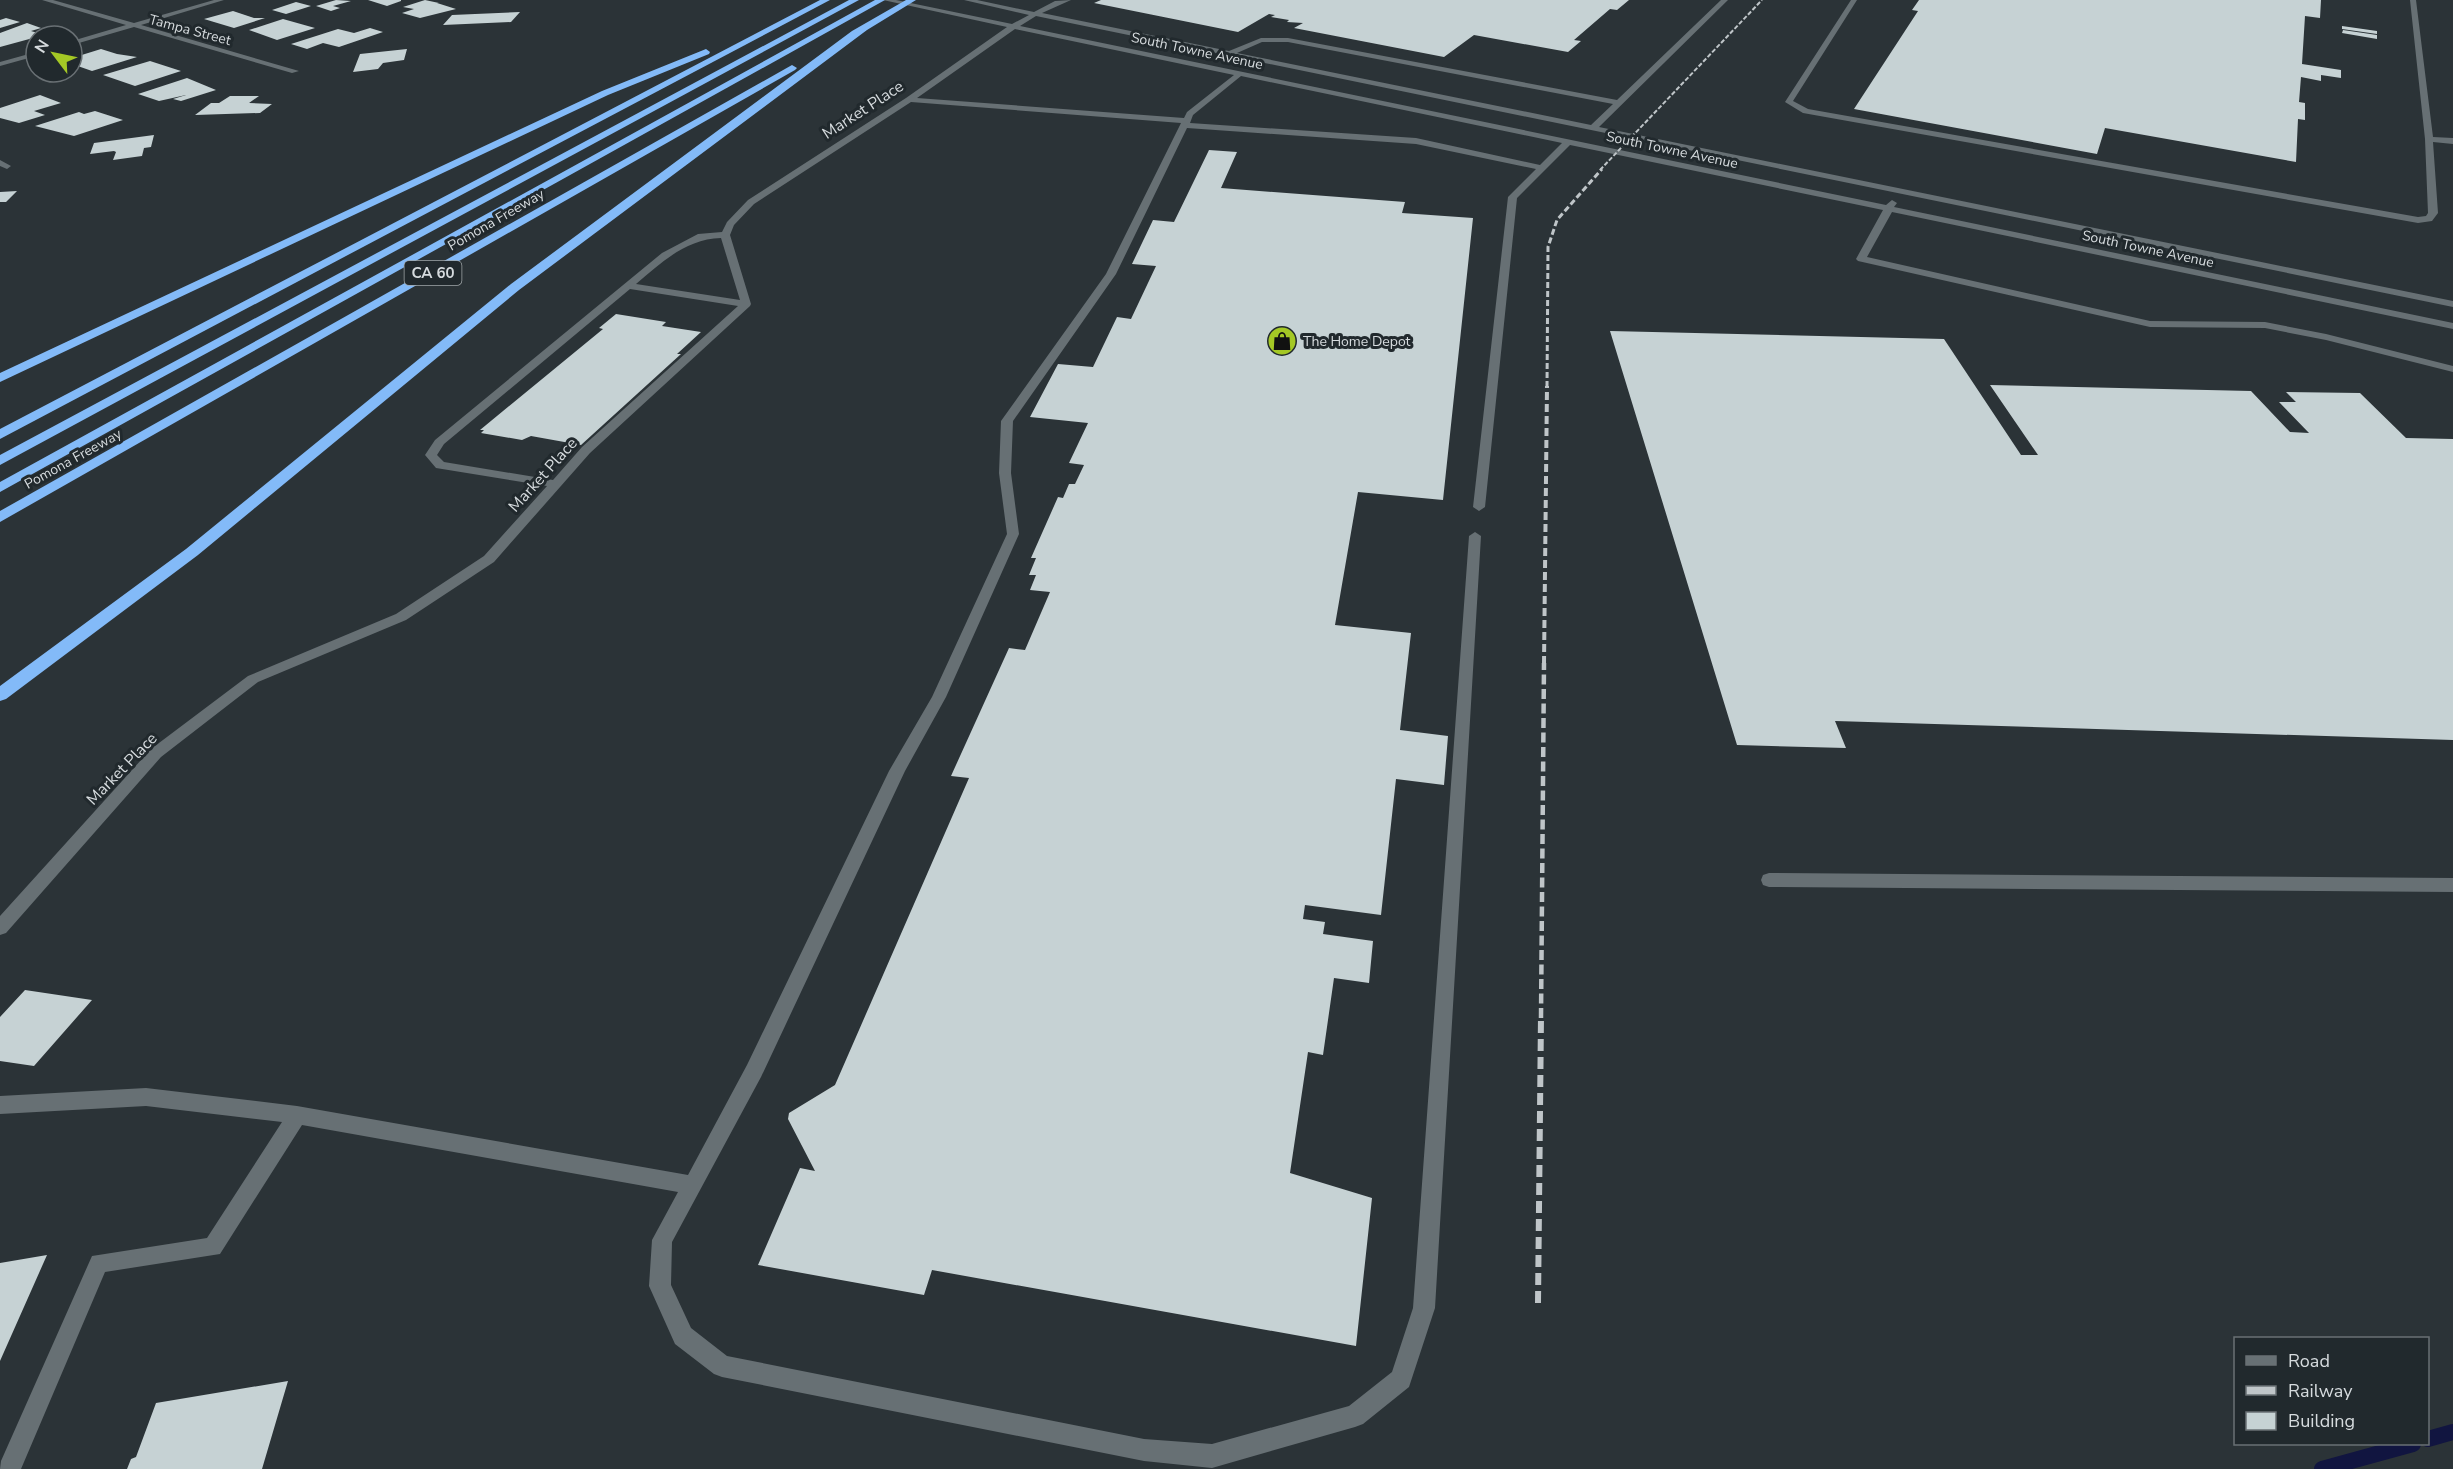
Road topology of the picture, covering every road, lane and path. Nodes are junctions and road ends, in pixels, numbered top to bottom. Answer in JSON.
{"nodes":[{"id":1,"x":45,"y":0,"type":"edge"},
{"id":2,"x":221,"y":0,"type":"edge"},
{"id":3,"x":826,"y":0,"type":"edge"},
{"id":4,"x":855,"y":0,"type":"edge"},
{"id":5,"x":881,"y":0,"type":"edge"},
{"id":6,"x":886,"y":0,"type":"edge"},
{"id":7,"x":912,"y":0,"type":"edge"},
{"id":8,"x":967,"y":0,"type":"edge"},
{"id":9,"x":1068,"y":0,"type":"edge"},
{"id":10,"x":1725,"y":0,"type":"edge"},
{"id":11,"x":1854,"y":0,"type":"edge"},
{"id":12,"x":2413,"y":0,"type":"edge"},
{"id":13,"x":1057,"y":1,"type":"edge"},
{"id":14,"x":804,"y":11,"type":"junction"},
{"id":15,"x":1038,"y":15,"type":"junction"},
{"id":16,"x":132,"y":26,"type":"junction"},
{"id":17,"x":1014,"y":26,"type":"junction"},
{"id":18,"x":865,"y":27,"type":"junction"},
{"id":19,"x":84,"y":40,"type":"edge"},
{"id":20,"x":1229,"y":54,"type":"junction"},
{"id":21,"x":24,"y":57,"type":"edge"},
{"id":22,"x":0,"y":64,"type":"edge"},
{"id":23,"x":295,"y":71,"type":"dead end"},
{"id":24,"x":1239,"y":74,"type":"junction"},
{"id":25,"x":909,"y":100,"type":"junction"},
{"id":26,"x":1619,"y":103,"type":"junction"},
{"id":27,"x":1187,"y":120,"type":"junction"},
{"id":28,"x":1593,"y":128,"type":"junction"},
{"id":29,"x":2429,"y":139,"type":"junction"},
{"id":30,"x":2453,"y":141,"type":"edge"},
{"id":31,"x":1568,"y":142,"type":"junction"},
{"id":32,"x":1542,"y":168,"type":"junction"},
{"id":33,"x":1901,"y":191,"type":"junction"},
{"id":34,"x":1887,"y":208,"type":"junction"},
{"id":35,"x":725,"y":235,"type":"junction"},
{"id":36,"x":630,"y":286,"type":"junction"},
{"id":37,"x":746,"y":304,"type":"junction"},
{"id":38,"x":2453,"y":304,"type":"edge"},
{"id":39,"x":2453,"y":326,"type":"edge"},
{"id":40,"x":2453,"y":369,"type":"edge"},
{"id":41,"x":0,"y":378,"type":"edge"},
{"id":42,"x":0,"y":435,"type":"edge"},
{"id":43,"x":0,"y":461,"type":"edge"},
{"id":44,"x":557,"y":484,"type":"junction"},
{"id":45,"x":0,"y":488,"type":"edge"},
{"id":46,"x":1479,"y":507,"type":"dead end"},
{"id":47,"x":0,"y":517,"type":"edge"},
{"id":48,"x":1475,"y":536,"type":"dead end"},
{"id":49,"x":0,"y":695,"type":"edge"},
{"id":50,"x":1769,"y":880,"type":"dead end"},
{"id":51,"x":2453,"y":885,"type":"edge"},
{"id":52,"x":0,"y":928,"type":"edge"},
{"id":53,"x":0,"y":1105,"type":"edge"},
{"id":54,"x":297,"y":1115,"type":"junction"},
{"id":55,"x":693,"y":1185,"type":"junction"},
{"id":56,"x":9,"y":1469,"type":"edge"}],
"edges":[{"from":1,"to":16,"type":"street","name":"Tampa Street"},
{"from":2,"to":16,"type":"street"},
{"from":3,"to":14,"type":"highway"},
{"from":4,"to":43,"type":"highway"},
{"from":5,"to":45,"type":"highway"},
{"from":6,"to":17,"type":"street","name":"South Towne Avenue"},
{"from":7,"to":18,"type":"highway","name":"Pomona Freeway","number":"CA 60"},
{"from":8,"to":15,"type":"street","name":"South Towne Avenue"},
{"from":9,"to":13,"type":"street"},
{"from":10,"to":26,"type":"street"},
{"from":11,"to":29,"type":"street"},
{"from":12,"to":29,"type":"street"},
{"from":13,"to":15,"type":"street","name":"Market Place"},
{"from":14,"to":41,"type":"highway"},
{"from":14,"to":42,"type":"highway"},
{"from":15,"to":17,"type":"street","name":"Market Place"},
{"from":15,"to":20,"type":"street","name":"South Towne Avenue"},
{"from":16,"to":19,"type":"street"},
{"from":16,"to":23,"type":"street","name":"Tampa Street"},
{"from":17,"to":24,"type":"street","name":"South Towne Avenue"},
{"from":17,"to":25,"type":"street","name":"Market Place"},
{"from":18,"to":47,"type":"highway","name":"Pomona Freeway","number":"CA 60"},
{"from":18,"to":49,"type":"highway"},
{"from":20,"to":26,"type":"street"},
{"from":20,"to":28,"type":"street","name":"South Towne Avenue"},
{"from":21,"to":22,"type":"street"},
{"from":24,"to":27,"type":"street"},
{"from":24,"to":31,"type":"street","name":"South Towne Avenue"},
{"from":25,"to":27,"type":"street"},
{"from":25,"to":35,"type":"street","name":"Market Place"},
{"from":26,"to":28,"type":"street"},
{"from":27,"to":32,"type":"street"},
{"from":27,"to":55,"type":"street"},
{"from":28,"to":33,"type":"street","name":"South Towne Avenue"},
{"from":29,"to":30,"type":"street"},
{"from":31,"to":32,"type":"street"},
{"from":31,"to":34,"type":"street","name":"South Towne Avenue"},
{"from":32,"to":46,"type":"street"},
{"from":33,"to":34,"type":"street"},
{"from":33,"to":38,"type":"street","name":"South Towne Avenue"},
{"from":34,"to":39,"type":"street","name":"South Towne Avenue"},
{"from":34,"to":40,"type":"street"},
{"from":35,"to":36,"type":"street"},
{"from":35,"to":37,"type":"street"},
{"from":36,"to":37,"type":"street"},
{"from":36,"to":44,"type":"street"},
{"from":37,"to":44,"type":"street","name":"Market Place"},
{"from":44,"to":52,"type":"street","name":"Market Place"},
{"from":48,"to":55,"type":"street"},
{"from":50,"to":51,"type":"street"},
{"from":53,"to":54,"type":"street"},
{"from":54,"to":55,"type":"street"},
{"from":54,"to":56,"type":"street"}]}
